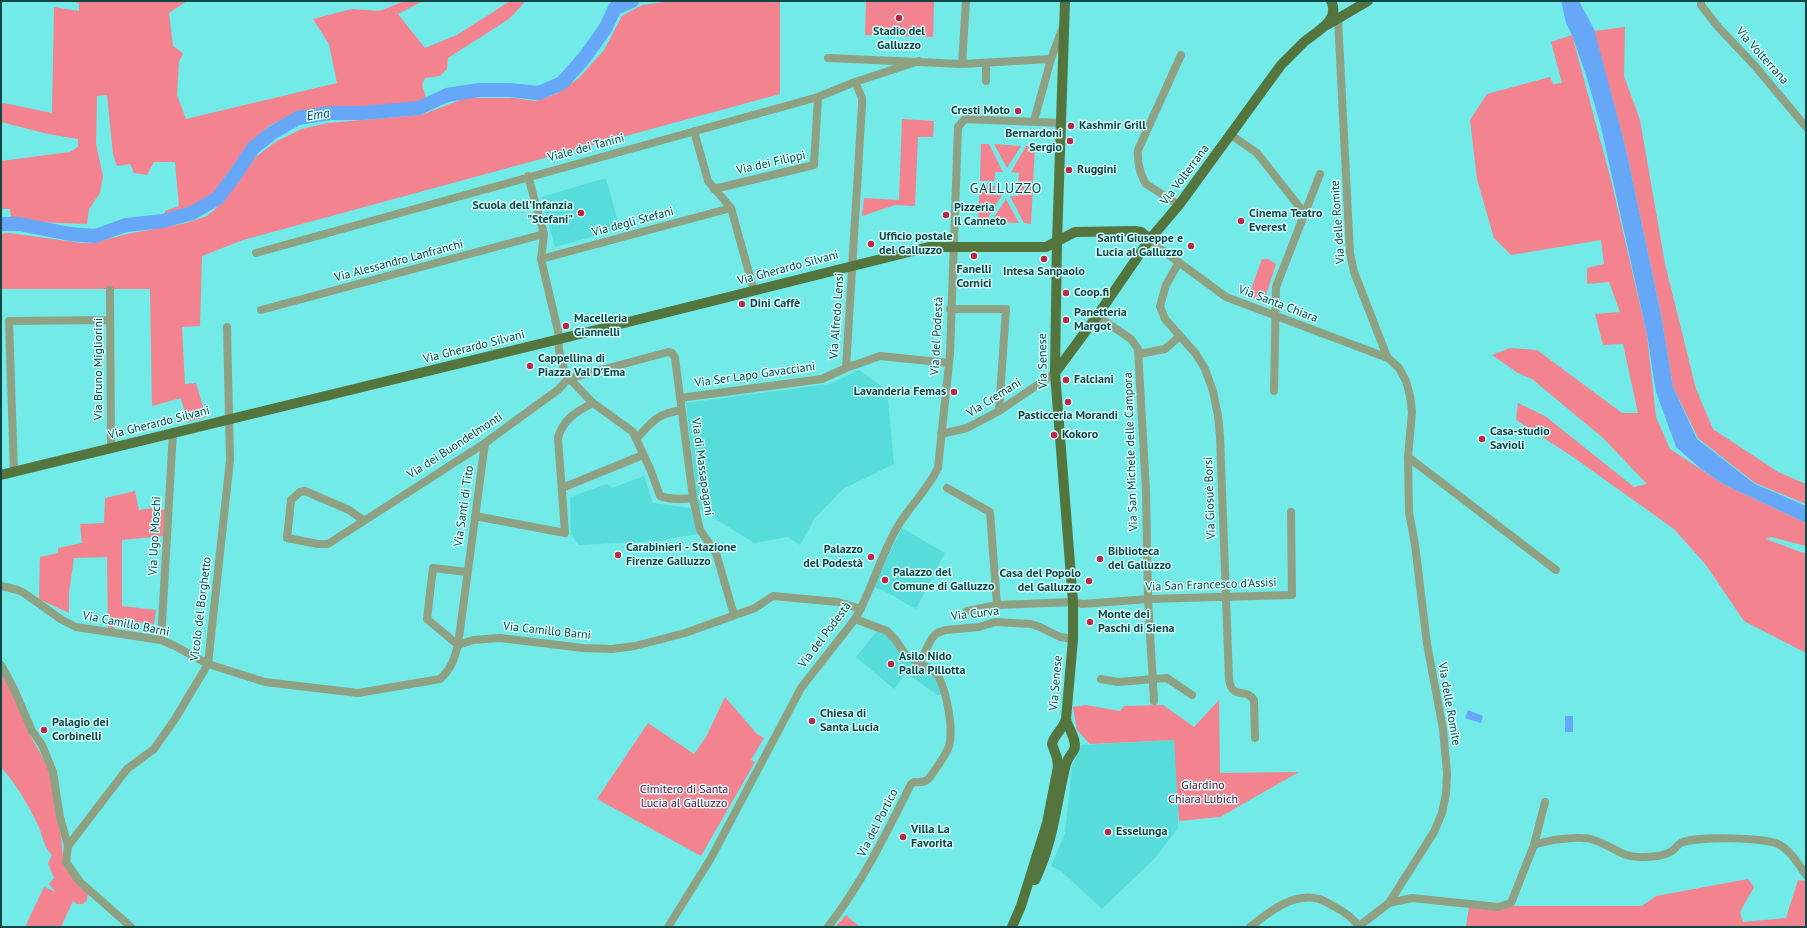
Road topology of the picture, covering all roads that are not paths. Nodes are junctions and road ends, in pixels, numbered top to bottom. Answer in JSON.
{"nodes":[{"id":1,"x":966,"y":1,"type":"edge"},
{"id":2,"x":1065,"y":1,"type":"edge"},
{"id":3,"x":1368,"y":1,"type":"edge"},
{"id":4,"x":1701,"y":1,"type":"edge"},
{"id":5,"x":1340,"y":7,"type":"edge"},
{"id":6,"x":1338,"y":19,"type":"junction"},
{"id":7,"x":1064,"y":22,"type":"junction"},
{"id":8,"x":1324,"y":27,"type":"junction"},
{"id":9,"x":1181,"y":55,"type":"dead end"},
{"id":10,"x":828,"y":58,"type":"dead end"},
{"id":11,"x":1051,"y":59,"type":"junction"},
{"id":12,"x":919,"y":62,"type":"junction"},
{"id":13,"x":986,"y":63,"type":"junction"},
{"id":14,"x":962,"y":64,"type":"junction"},
{"id":15,"x":986,"y":81,"type":"dead end"},
{"id":16,"x":855,"y":82,"type":"junction"},
{"id":17,"x":818,"y":97,"type":"junction"},
{"id":18,"x":1034,"y":121,"type":"junction"},
{"id":19,"x":1061,"y":123,"type":"junction"},
{"id":20,"x":1806,"y":127,"type":"edge"},
{"id":21,"x":694,"y":131,"type":"junction"},
{"id":22,"x":1231,"y":135,"type":"junction"},
{"id":23,"x":1320,"y":174,"type":"dead end"},
{"id":24,"x":528,"y":176,"type":"junction"},
{"id":25,"x":714,"y":189,"type":"junction"},
{"id":26,"x":1179,"y":205,"type":"junction"},
{"id":27,"x":731,"y":208,"type":"junction"},
{"id":28,"x":1305,"y":214,"type":"junction"},
{"id":29,"x":544,"y":234,"type":"junction"},
{"id":30,"x":1150,"y":239,"type":"junction"},
{"id":31,"x":1057,"y":242,"type":"junction"},
{"id":32,"x":954,"y":246,"type":"junction"},
{"id":33,"x":256,"y":252,"type":"dead end"},
{"id":34,"x":541,"y":259,"type":"junction"},
{"id":35,"x":1179,"y":262,"type":"junction"},
{"id":36,"x":852,"y":265,"type":"junction"},
{"id":37,"x":110,"y":290,"type":"dead end"},
{"id":38,"x":754,"y":291,"type":"junction"},
{"id":39,"x":950,"y":309,"type":"junction"},
{"id":40,"x":261,"y":310,"type":"dead end"},
{"id":41,"x":1097,"y":316,"type":"junction"},
{"id":42,"x":1275,"y":316,"type":"junction"},
{"id":43,"x":110,"y":320,"type":"junction"},
{"id":44,"x":227,"y":327,"type":"dead end"},
{"id":45,"x":1180,"y":336,"type":"junction"},
{"id":46,"x":559,"y":340,"type":"junction"},
{"id":47,"x":1139,"y":354,"type":"junction"},
{"id":48,"x":1388,"y":358,"type":"junction"},
{"id":49,"x":949,"y":363,"type":"junction"},
{"id":50,"x":846,"y":368,"type":"junction"},
{"id":51,"x":1055,"y":373,"type":"junction"},
{"id":52,"x":568,"y":378,"type":"junction"},
{"id":53,"x":1274,"y":391,"type":"dead end"},
{"id":54,"x":680,"y":398,"type":"junction"},
{"id":55,"x":593,"y":403,"type":"junction"},
{"id":56,"x":682,"y":410,"type":"junction"},
{"id":57,"x":1000,"y":411,"type":"junction"},
{"id":58,"x":229,"y":420,"type":"junction"},
{"id":59,"x":173,"y":432,"type":"junction"},
{"id":60,"x":941,"y":434,"type":"junction"},
{"id":61,"x":636,"y":439,"type":"junction"},
{"id":62,"x":485,"y":443,"type":"junction"},
{"id":63,"x":111,"y":448,"type":"junction"},
{"id":64,"x":643,"y":455,"type":"junction"},
{"id":65,"x":1408,"y":458,"type":"junction"},
{"id":66,"x":14,"y":472,"type":"junction"},
{"id":67,"x":1,"y":475,"type":"edge"},
{"id":68,"x":562,"y":488,"type":"junction"},
{"id":69,"x":947,"y":488,"type":"dead end"},
{"id":70,"x":693,"y":498,"type":"junction"},
{"id":71,"x":1291,"y":512,"type":"dead end"},
{"id":72,"x":475,"y":516,"type":"junction"},
{"id":73,"x":363,"y":520,"type":"junction"},
{"id":74,"x":1556,"y":570,"type":"dead end"},
{"id":75,"x":467,"y":572,"type":"junction"},
{"id":76,"x":1,"y":586,"type":"edge"},
{"id":77,"x":1226,"y":596,"type":"junction"},
{"id":78,"x":1148,"y":599,"type":"junction"},
{"id":79,"x":1073,"y":602,"type":"junction"},
{"id":80,"x":997,"y":605,"type":"junction"},
{"id":81,"x":861,"y":609,"type":"junction"},
{"id":82,"x":967,"y":612,"type":"dead end"},
{"id":83,"x":734,"y":615,"type":"junction"},
{"id":84,"x":854,"y":619,"type":"junction"},
{"id":85,"x":1073,"y":639,"type":"junction"},
{"id":86,"x":161,"y":640,"type":"junction"},
{"id":87,"x":458,"y":646,"type":"junction"},
{"id":88,"x":919,"y":663,"type":"junction"},
{"id":89,"x":208,"y":664,"type":"junction"},
{"id":90,"x":1,"y":665,"type":"edge"},
{"id":91,"x":1101,"y":679,"type":"dead end"},
{"id":92,"x":1152,"y":679,"type":"junction"},
{"id":93,"x":1192,"y":695,"type":"dead end"},
{"id":94,"x":1154,"y":701,"type":"dead end"},
{"id":95,"x":1066,"y":719,"type":"junction"},
{"id":96,"x":1059,"y":733,"type":"junction"},
{"id":97,"x":1072,"y":736,"type":"junction"},
{"id":98,"x":1255,"y":738,"type":"dead end"},
{"id":99,"x":1055,"y":753,"type":"junction"},
{"id":100,"x":1069,"y":755,"type":"junction"},
{"id":101,"x":1545,"y":802,"type":"dead end"},
{"id":102,"x":1534,"y":845,"type":"junction"},
{"id":103,"x":68,"y":846,"type":"junction"},
{"id":104,"x":1806,"y":875,"type":"edge"},
{"id":105,"x":1022,"y":903,"type":"junction"},
{"id":106,"x":1389,"y":903,"type":"junction"},
{"id":107,"x":131,"y":927,"type":"edge"},
{"id":108,"x":668,"y":927,"type":"edge"},
{"id":109,"x":828,"y":927,"type":"edge"},
{"id":110,"x":1012,"y":927,"type":"edge"},
{"id":111,"x":1021,"y":927,"type":"edge"},
{"id":112,"x":1250,"y":927,"type":"edge"},
{"id":113,"x":1359,"y":927,"type":"edge"}],
"edges":[{"from":1,"to":14,"type":"street"},
{"from":2,"to":7,"type":"main road","name":"Via Senese"},
{"from":3,"to":5,"type":"main road"},
{"from":4,"to":20,"type":"street","name":"Via Volterrana"},
{"from":5,"to":6,"type":"main road"},
{"from":5,"to":8,"type":"main road","name":"Via Volterrana"},
{"from":6,"to":8,"type":"main road"},
{"from":6,"to":48,"type":"street","name":"Via delle Romite"},
{"from":7,"to":11,"type":"street"},
{"from":7,"to":19,"type":"main road","name":"Via Senese"},
{"from":8,"to":22,"type":"main road","name":"Via Volterrana"},
{"from":9,"to":26,"type":"street"},
{"from":10,"to":12,"type":"street"},
{"from":11,"to":13,"type":"street"},
{"from":11,"to":18,"type":"street"},
{"from":12,"to":14,"type":"street"},
{"from":12,"to":16,"type":"street","name":"Viale dei Tanini"},
{"from":13,"to":14,"type":"street"},
{"from":13,"to":15,"type":"street"},
{"from":16,"to":17,"type":"street","name":"Viale dei Tanini"},
{"from":16,"to":36,"type":"street","name":"Via Alfredo Lensi"},
{"from":17,"to":21,"type":"street","name":"Viale dei Tanini"},
{"from":17,"to":25,"type":"street","name":"Via dei Filippi"},
{"from":18,"to":19,"type":"street"},
{"from":18,"to":32,"type":"street","name":"Via del Podestà"},
{"from":19,"to":31,"type":"main road","name":"Via Senese"},
{"from":21,"to":24,"type":"street","name":"Viale dei Tanini"},
{"from":21,"to":25,"type":"street"},
{"from":22,"to":26,"type":"main road","name":"Via Volterrana"},
{"from":22,"to":28,"type":"street"},
{"from":23,"to":28,"type":"street"},
{"from":24,"to":29,"type":"street"},
{"from":24,"to":33,"type":"street","name":"Viale dei Tanini"},
{"from":25,"to":27,"type":"street"},
{"from":26,"to":30,"type":"main road","name":"Via Volterrana"},
{"from":27,"to":34,"type":"street","name":"Via degli Stefani"},
{"from":27,"to":38,"type":"street"},
{"from":28,"to":42,"type":"street"},
{"from":29,"to":34,"type":"street"},
{"from":29,"to":40,"type":"street","name":"Via Alessandro Lanfranchi"},
{"from":30,"to":31,"type":"main road","name":"Via Gherardo Silvani"},
{"from":30,"to":35,"type":"street","name":"Via Santa Chiara"},
{"from":30,"to":41,"type":"main road","name":"Via Volterrana"},
{"from":31,"to":32,"type":"main road","name":"Via Gherardo Silvani"},
{"from":31,"to":51,"type":"main road","name":"Via Senese"},
{"from":32,"to":36,"type":"main road","name":"Via Gherardo Silvani"},
{"from":32,"to":39,"type":"street","name":"Via del Podestà"},
{"from":34,"to":46,"type":"street"},
{"from":35,"to":42,"type":"street","name":"Via Santa Chiara"},
{"from":35,"to":45,"type":"street","name":"Via Giosuè Borsi"},
{"from":36,"to":38,"type":"main road","name":"Via Gherardo Silvani"},
{"from":36,"to":50,"type":"street","name":"Via Alfredo Lensi"},
{"from":37,"to":43,"type":"street","name":"Via Bruno Migliorini"},
{"from":38,"to":46,"type":"main road","name":"Via Gherardo Silvani"},
{"from":39,"to":49,"type":"street","name":"Via del Podestà"},
{"from":39,"to":57,"type":"street"},
{"from":41,"to":47,"type":"street","name":"Via San Michele delle Campora"},
{"from":41,"to":51,"type":"main road","name":"Via Volterrana"},
{"from":42,"to":48,"type":"street","name":"Via Santa Chiara"},
{"from":42,"to":53,"type":"street"},
{"from":43,"to":63,"type":"street","name":"Via Bruno Migliorini"},
{"from":43,"to":66,"type":"street"},
{"from":44,"to":58,"type":"street","name":"Vicolo del Borghetto"},
{"from":45,"to":47,"type":"street"},
{"from":45,"to":77,"type":"street","name":"Via Giosuè Borsi"},
{"from":46,"to":52,"type":"street"},
{"from":46,"to":58,"type":"main road","name":"Via Gherardo Silvani"},
{"from":47,"to":78,"type":"street","name":"Via San Michele delle Campora"},
{"from":48,"to":65,"type":"street","name":"Via delle Romite"},
{"from":49,"to":50,"type":"street","name":"Via Ser Lapo Gavacciani"},
{"from":49,"to":60,"type":"street","name":"Via del Podestà"},
{"from":50,"to":54,"type":"street","name":"Via Ser Lapo Gavacciani"},
{"from":51,"to":57,"type":"street","name":"Via Cremani"},
{"from":51,"to":79,"type":"main road","name":"Via Senese"},
{"from":52,"to":54,"type":"street","name":"Via di Massapagani"},
{"from":52,"to":55,"type":"street"},
{"from":52,"to":62,"type":"street","name":"Via dei Buondelmonti"},
{"from":54,"to":56,"type":"street","name":"Via di Massapagani"},
{"from":55,"to":61,"type":"street"},
{"from":55,"to":68,"type":"street"},
{"from":56,"to":61,"type":"street","name":"Via di Massapagani"},
{"from":56,"to":70,"type":"street","name":"Via di Massapagani"},
{"from":57,"to":60,"type":"street","name":"Via Cremani"},
{"from":58,"to":59,"type":"main road","name":"Via Gherardo Silvani"},
{"from":58,"to":89,"type":"street","name":"Vicolo del Borghetto"},
{"from":59,"to":63,"type":"main road","name":"Via Gherardo Silvani"},
{"from":59,"to":86,"type":"street","name":"Via Ugo Moschi"},
{"from":60,"to":81,"type":"street","name":"Via del Podestà"},
{"from":61,"to":64,"type":"street"},
{"from":62,"to":72,"type":"street","name":"Via Santi di Tito"},
{"from":62,"to":73,"type":"street","name":"Via dei Buondelmonti"},
{"from":63,"to":66,"type":"main road","name":"Via Gherardo Silvani"},
{"from":64,"to":68,"type":"street"},
{"from":64,"to":70,"type":"street"},
{"from":65,"to":74,"type":"street"},
{"from":65,"to":106,"type":"street","name":"Via delle Romite"},
{"from":66,"to":67,"type":"main road","name":"Via Gherardo Silvani"},
{"from":68,"to":72,"type":"street"},
{"from":69,"to":80,"type":"street"},
{"from":70,"to":83,"type":"street","name":"Via di Massapagani"},
{"from":71,"to":77,"type":"street","name":"Via San Francesco d'Assisi"},
{"from":72,"to":75,"type":"street","name":"Via Santi di Tito"},
{"from":73,"to":73,"type":"street","name":"Via dei Buondelmonti"},
{"from":75,"to":87,"type":"street","name":"Via Santi di Tito"},
{"from":75,"to":87,"type":"street"},
{"from":76,"to":86,"type":"street","name":"Via Camillo Barni"},
{"from":77,"to":78,"type":"street","name":"Via San Francesco d'Assisi"},
{"from":77,"to":98,"type":"street","name":"Via Giosuè Borsi"},
{"from":78,"to":79,"type":"street","name":"Via San Francesco d'Assisi"},
{"from":78,"to":92,"type":"street","name":"Via San Michele delle Campora"},
{"from":79,"to":80,"type":"street","name":"Via San Francesco d'Assisi"},
{"from":79,"to":85,"type":"main road","name":"Via Senese"},
{"from":80,"to":82,"type":"street","name":"Via San Francesco d'Assisi"},
{"from":81,"to":83,"type":"street","name":"Via Camillo Barni"},
{"from":81,"to":84,"type":"street","name":"Via del Podestà"},
{"from":83,"to":87,"type":"street","name":"Via Camillo Barni"},
{"from":84,"to":88,"type":"street","name":"Via del Portico"},
{"from":84,"to":108,"type":"street","name":"Via del Podestà"},
{"from":85,"to":88,"type":"street","name":"Via Curva"},
{"from":85,"to":95,"type":"main road","name":"Via Senese"},
{"from":86,"to":89,"type":"street","name":"Via Camillo Barni"},
{"from":87,"to":89,"type":"street","name":"Via Camillo Barni"},
{"from":88,"to":109,"type":"street","name":"Via del Portico"},
{"from":89,"to":103,"type":"street","name":"Vicolo del Borghetto"},
{"from":90,"to":103,"type":"street"},
{"from":91,"to":92,"type":"street"},
{"from":92,"to":93,"type":"street"},
{"from":92,"to":94,"type":"street","name":"Via San Michele delle Campora"},
{"from":95,"to":96,"type":"main road","name":"Via Senese"},
{"from":95,"to":97,"type":"main road","name":"Via Senese"},
{"from":96,"to":97,"type":"main road"},
{"from":96,"to":99,"type":"main road","name":"Via Senese"},
{"from":97,"to":100,"type":"main road","name":"Via Senese"},
{"from":99,"to":100,"type":"main road"},
{"from":99,"to":105,"type":"main road","name":"Via Senese"},
{"from":100,"to":105,"type":"main road","name":"Via Senese"},
{"from":101,"to":102,"type":"street"},
{"from":102,"to":104,"type":"street"},
{"from":102,"to":106,"type":"street"},
{"from":103,"to":107,"type":"street"},
{"from":105,"to":110,"type":"main road","name":"Via Senese"},
{"from":105,"to":111,"type":"main road","name":"Via Senese"},
{"from":106,"to":113,"type":"street","name":"Via delle Romite"},
{"from":112,"to":113,"type":"street"}]}
